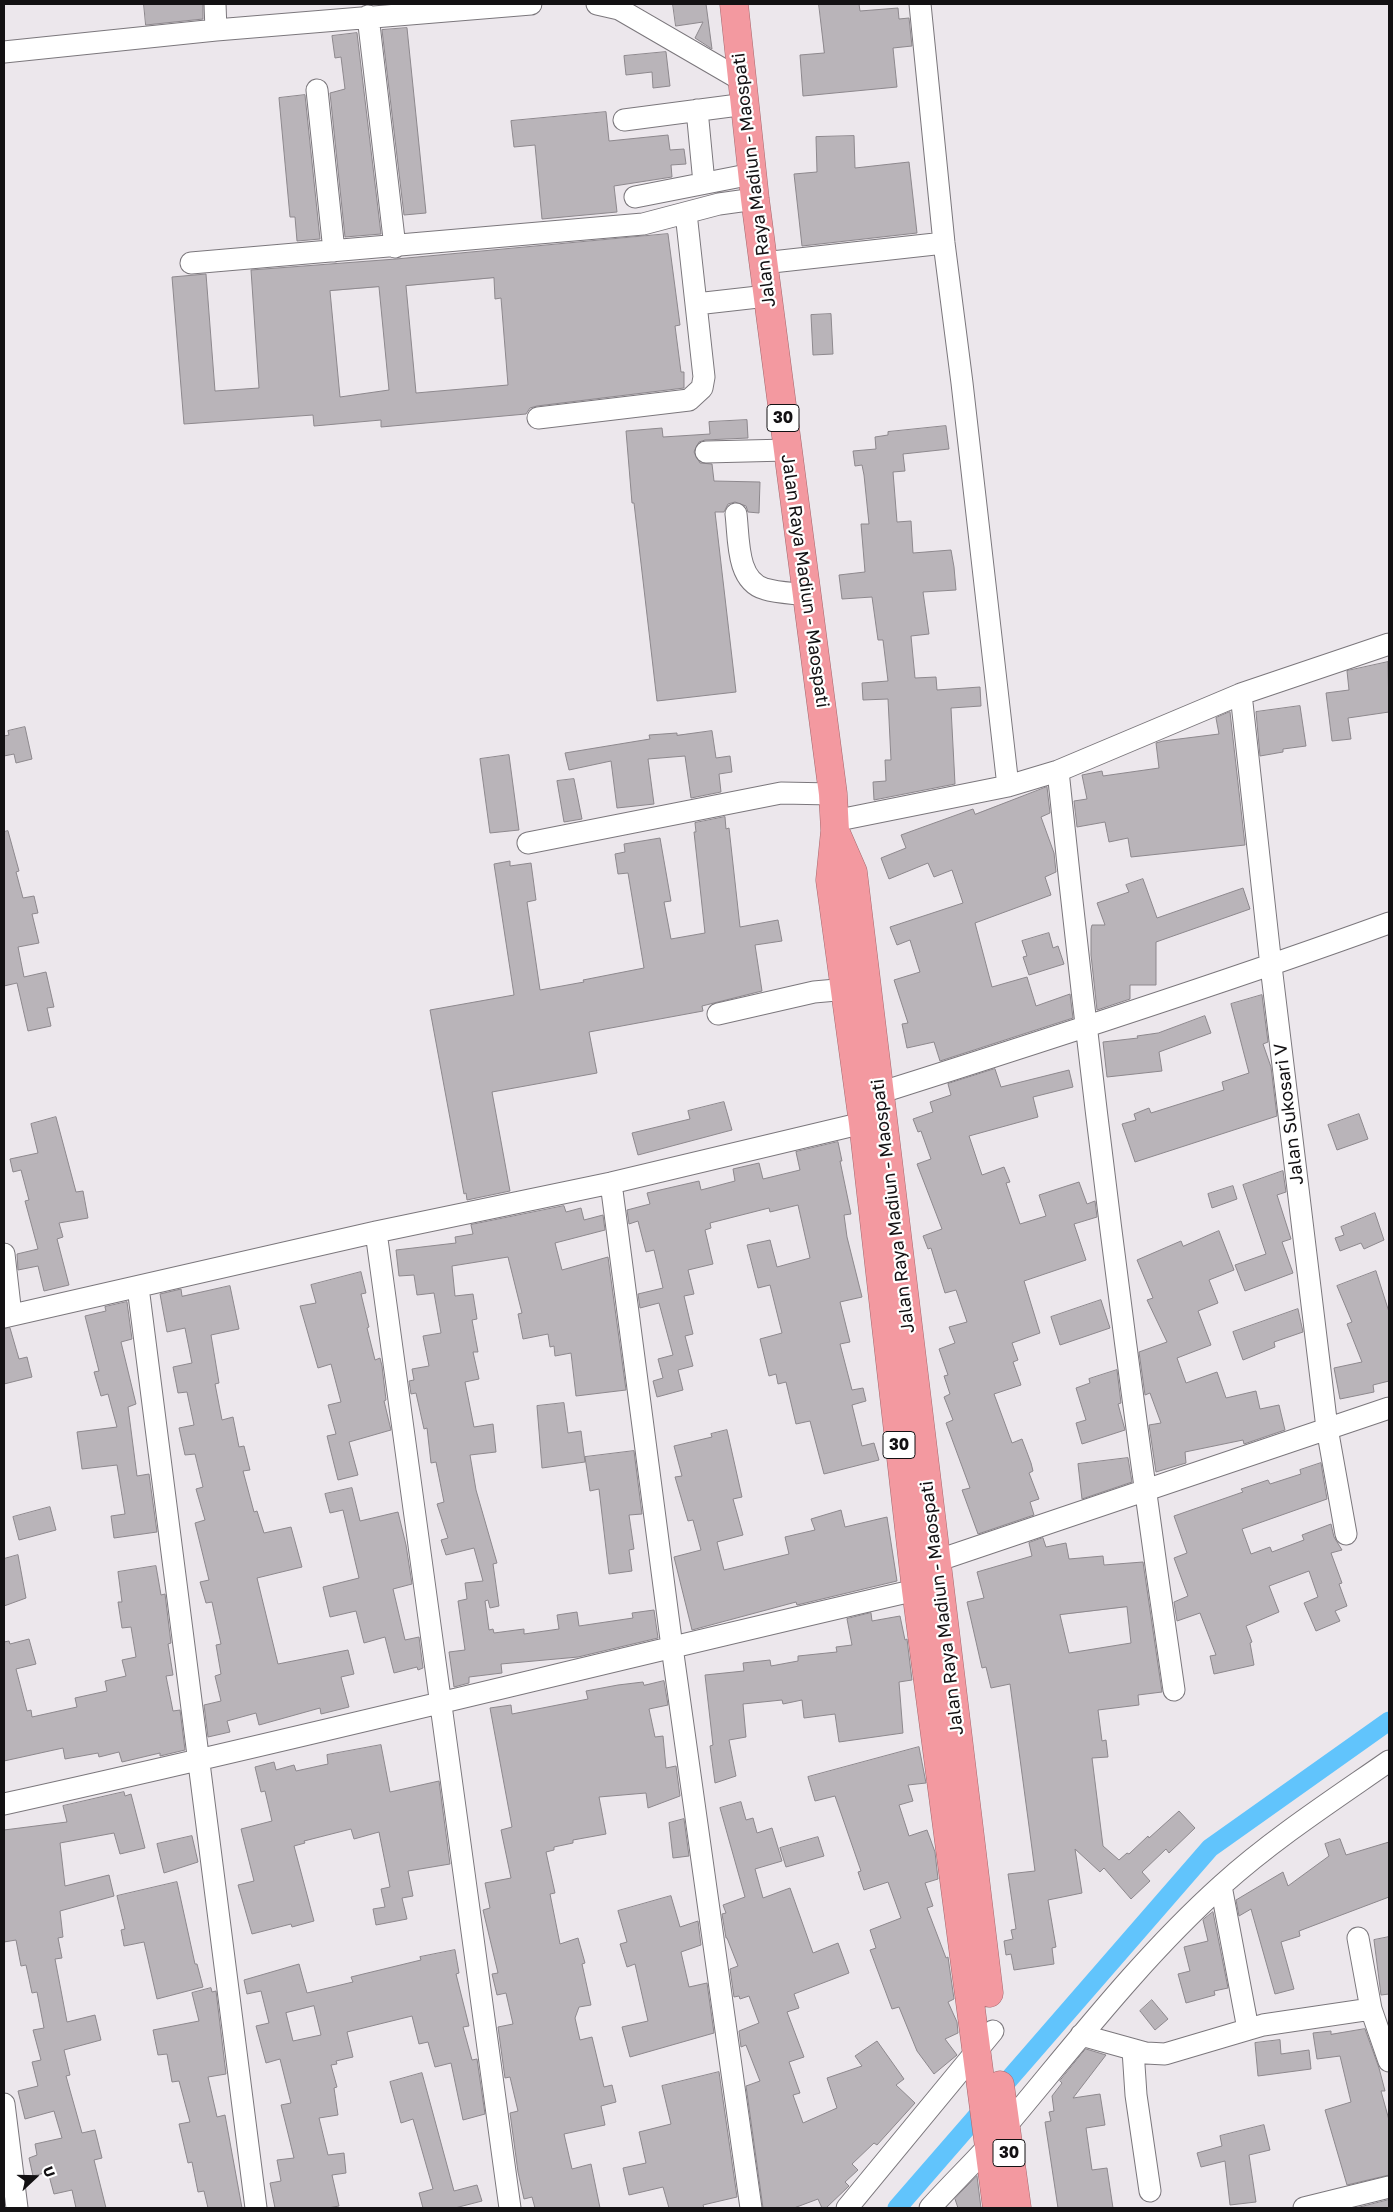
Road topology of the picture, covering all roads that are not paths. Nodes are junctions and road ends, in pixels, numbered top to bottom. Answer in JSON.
{"nodes":[{"id":1,"x":215,"y":4,"type":"edge"},
{"id":2,"x":531,"y":4,"type":"edge"},
{"id":3,"x":597,"y":4,"type":"edge"},
{"id":4,"x":734,"y":4,"type":"edge"},
{"id":5,"x":920,"y":4,"type":"edge"},
{"id":6,"x":368,"y":16,"type":"junction"},
{"id":7,"x":216,"y":30,"type":"junction"},
{"id":8,"x":4,"y":52,"type":"edge"},
{"id":9,"x":317,"y":90,"type":"dead end"},
{"id":10,"x":744,"y":93,"type":"junction"},
{"id":11,"x":697,"y":110,"type":"junction"},
{"id":12,"x":624,"y":120,"type":"dead end"},
{"id":13,"x":704,"y":183,"type":"junction"},
{"id":14,"x":754,"y":186,"type":"junction"},
{"id":15,"x":635,"y":197,"type":"dead end"},
{"id":16,"x":686,"y":213,"type":"junction"},
{"id":17,"x":944,"y":243,"type":"junction"},
{"id":18,"x":395,"y":247,"type":"junction"},
{"id":19,"x":334,"y":251,"type":"junction"},
{"id":20,"x":191,"y":263,"type":"dead end"},
{"id":21,"x":763,"y":263,"type":"junction"},
{"id":22,"x":768,"y":296,"type":"junction"},
{"id":23,"x":696,"y":304,"type":"junction"},
{"id":24,"x":538,"y":418,"type":"dead end"},
{"id":25,"x":787,"y":450,"type":"junction"},
{"id":26,"x":706,"y":452,"type":"dead end"},
{"id":27,"x":736,"y":514,"type":"dead end"},
{"id":28,"x":808,"y":595,"type":"junction"},
{"id":29,"x":1389,"y":644,"type":"edge"},
{"id":30,"x":1241,"y":694,"type":"junction"},
{"id":31,"x":1058,"y":771,"type":"junction"},
{"id":32,"x":1008,"y":786,"type":"junction"},
{"id":33,"x":833,"y":794,"type":"junction"},
{"id":34,"x":835,"y":826,"type":"junction"},
{"id":35,"x":528,"y":843,"type":"dead end"},
{"id":36,"x":1389,"y":924,"type":"edge"},
{"id":37,"x":1271,"y":966,"type":"junction"},
{"id":38,"x":856,"y":988,"type":"junction"},
{"id":39,"x":718,"y":1014,"type":"dead end"},
{"id":40,"x":1084,"y":1028,"type":"junction"},
{"id":41,"x":879,"y":1093,"type":"junction"},
{"id":42,"x":863,"y":1123,"type":"junction"},
{"id":43,"x":611,"y":1183,"type":"junction"},
{"id":44,"x":376,"y":1232,"type":"junction"},
{"id":45,"x":4,"y":1254,"type":"edge"},
{"id":46,"x":138,"y":1287,"type":"junction"},
{"id":47,"x":8,"y":1316,"type":"edge"},
{"id":48,"x":1389,"y":1408,"type":"edge"},
{"id":49,"x":907,"y":1415,"type":"junction"},
{"id":50,"x":1327,"y":1428,"type":"junction"},
{"id":51,"x":1145,"y":1492,"type":"junction"},
{"id":52,"x":1346,"y":1534,"type":"dead end"},
{"id":53,"x":936,"y":1561,"type":"junction"},
{"id":54,"x":916,"y":1590,"type":"junction"},
{"id":55,"x":672,"y":1646,"type":"junction"},
{"id":56,"x":1174,"y":1690,"type":"dead end"},
{"id":57,"x":442,"y":1702,"type":"junction"},
{"id":58,"x":200,"y":1761,"type":"junction"},
{"id":59,"x":1389,"y":1761,"type":"edge"},
{"id":60,"x":4,"y":1804,"type":"edge"},
{"id":61,"x":1221,"y":1886,"type":"junction"},
{"id":62,"x":1358,"y":1938,"type":"dead end"},
{"id":63,"x":1370,"y":2009,"type":"junction"},
{"id":64,"x":1248,"y":2029,"type":"junction"},
{"id":65,"x":1081,"y":2035,"type":"junction"},
{"id":66,"x":985,"y":2043,"type":"junction"},
{"id":67,"x":1133,"y":2050,"type":"junction"},
{"id":68,"x":1389,"y":2061,"type":"edge"},
{"id":69,"x":4,"y":2104,"type":"edge"},
{"id":70,"x":995,"y":2120,"type":"junction"},
{"id":71,"x":1389,"y":2187,"type":"edge"},
{"id":72,"x":1150,"y":2191,"type":"dead end"},
{"id":73,"x":17,"y":2208,"type":"edge"},
{"id":74,"x":256,"y":2208,"type":"edge"},
{"id":75,"x":510,"y":2208,"type":"edge"},
{"id":76,"x":751,"y":2208,"type":"edge"},
{"id":77,"x":847,"y":2208,"type":"edge"},
{"id":78,"x":930,"y":2208,"type":"edge"},
{"id":79,"x":997,"y":2208,"type":"edge"},
{"id":80,"x":1017,"y":2208,"type":"edge"},
{"id":81,"x":1304,"y":2208,"type":"edge"}],
"edges":[{"from":1,"to":7,"type":"street"},
{"from":2,"to":6,"type":"street"},
{"from":3,"to":10,"type":"street"},
{"from":4,"to":10,"type":"highway","name":"Jalan Raya Madiun - Maospati","number":"30"},
{"from":5,"to":17,"type":"street"},
{"from":6,"to":7,"type":"street"},
{"from":6,"to":18,"type":"street"},
{"from":7,"to":8,"type":"street"},
{"from":9,"to":19,"type":"street"},
{"from":10,"to":11,"type":"street"},
{"from":10,"to":14,"type":"highway","name":"Jalan Raya Madiun - Maospati","number":"30"},
{"from":11,"to":12,"type":"street"},
{"from":11,"to":13,"type":"street"},
{"from":13,"to":14,"type":"street"},
{"from":13,"to":15,"type":"street"},
{"from":14,"to":16,"type":"street"},
{"from":14,"to":21,"type":"highway","name":"Jalan Raya Madiun - Maospati","number":"30"},
{"from":16,"to":18,"type":"street"},
{"from":16,"to":23,"type":"street"},
{"from":17,"to":21,"type":"street"},
{"from":17,"to":32,"type":"street"},
{"from":18,"to":19,"type":"street"},
{"from":19,"to":20,"type":"street"},
{"from":21,"to":22,"type":"highway","name":"Jalan Raya Madiun - Maospati","number":"30"},
{"from":22,"to":23,"type":"street"},
{"from":22,"to":25,"type":"highway","name":"Jalan Raya Madiun - Maospati","number":"30"},
{"from":23,"to":24,"type":"street"},
{"from":25,"to":26,"type":"street"},
{"from":25,"to":28,"type":"highway","name":"Jalan Raya Madiun - Maospati","number":"30"},
{"from":27,"to":28,"type":"street"},
{"from":28,"to":33,"type":"highway","name":"Jalan Raya Madiun - Maospati","number":"30"},
{"from":29,"to":30,"type":"street"},
{"from":30,"to":31,"type":"street"},
{"from":30,"to":37,"type":"street","name":"Jalan Sukosari V"},
{"from":31,"to":32,"type":"street"},
{"from":31,"to":40,"type":"street"},
{"from":32,"to":34,"type":"street"},
{"from":33,"to":34,"type":"highway","name":"Jalan Raya Madiun - Maospati","number":"30"},
{"from":33,"to":35,"type":"street"},
{"from":34,"to":38,"type":"highway","name":"Jalan Raya Madiun - Maospati","number":"30"},
{"from":36,"to":37,"type":"street"},
{"from":37,"to":40,"type":"street"},
{"from":37,"to":50,"type":"street","name":"Jalan Sukosari V"},
{"from":38,"to":39,"type":"street"},
{"from":38,"to":41,"type":"highway","name":"Jalan Raya Madiun - Maospati","number":"30"},
{"from":38,"to":42,"type":"highway","name":"Jalan Raya Madiun - Maospati","number":"30"},
{"from":40,"to":41,"type":"street"},
{"from":40,"to":51,"type":"street"},
{"from":41,"to":49,"type":"highway","name":"Jalan Raya Madiun - Maospati","number":"30"},
{"from":42,"to":43,"type":"street"},
{"from":42,"to":49,"type":"highway","name":"Jalan Raya Madiun - Maospati","number":"30"},
{"from":43,"to":44,"type":"street"},
{"from":43,"to":55,"type":"street"},
{"from":44,"to":46,"type":"street"},
{"from":44,"to":57,"type":"street"},
{"from":45,"to":47,"type":"street"},
{"from":46,"to":47,"type":"street"},
{"from":46,"to":58,"type":"street"},
{"from":48,"to":50,"type":"street"},
{"from":49,"to":53,"type":"highway","name":"Jalan Raya Madiun - Maospati","number":"30"},
{"from":49,"to":54,"type":"highway","name":"Jalan Raya Madiun - Maospati","number":"30"},
{"from":50,"to":51,"type":"street"},
{"from":50,"to":52,"type":"street","name":"Jalan Sukosari V"},
{"from":51,"to":53,"type":"street"},
{"from":51,"to":56,"type":"street"},
{"from":53,"to":66,"type":"highway","name":"Jalan Raya Madiun - Maospati","number":"30"},
{"from":54,"to":55,"type":"street"},
{"from":54,"to":66,"type":"highway","name":"Jalan Raya Madiun - Maospati","number":"30"},
{"from":55,"to":57,"type":"street"},
{"from":55,"to":76,"type":"street"},
{"from":57,"to":58,"type":"street"},
{"from":57,"to":75,"type":"street"},
{"from":58,"to":60,"type":"street"},
{"from":58,"to":74,"type":"street"},
{"from":59,"to":61,"type":"street"},
{"from":61,"to":64,"type":"street"},
{"from":61,"to":65,"type":"street"},
{"from":62,"to":63,"type":"street"},
{"from":63,"to":64,"type":"street"},
{"from":63,"to":68,"type":"street"},
{"from":64,"to":67,"type":"street"},
{"from":65,"to":67,"type":"street"},
{"from":65,"to":70,"type":"street"},
{"from":66,"to":70,"type":"highway","name":"Jalan Raya Madiun - Maospati","number":"30"},
{"from":66,"to":77,"type":"street"},
{"from":67,"to":72,"type":"street"},
{"from":69,"to":73,"type":"street"},
{"from":70,"to":78,"type":"street"},
{"from":70,"to":79,"type":"highway","name":"Jalan Raya Madiun - Maospati","number":"30"},
{"from":70,"to":80,"type":"highway","name":"Jalan Raya Madiun - Maospati","number":"30"},
{"from":71,"to":81,"type":"street"}]}
